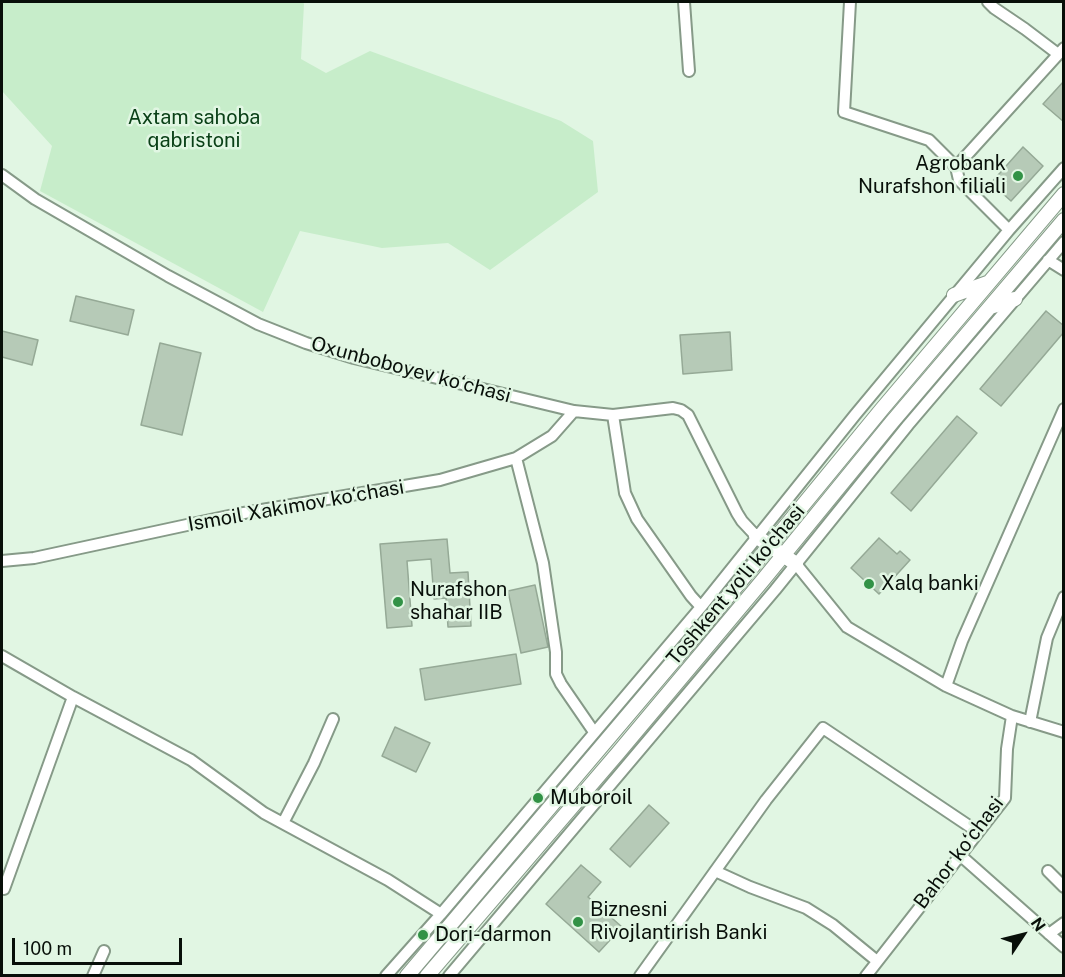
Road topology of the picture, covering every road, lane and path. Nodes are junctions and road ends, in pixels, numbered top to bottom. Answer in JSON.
{"nodes":[{"id":1,"x":684,"y":2,"type":"edge"},
{"id":2,"x":850,"y":2,"type":"edge"},
{"id":3,"x":988,"y":2,"type":"edge"},
{"id":4,"x":1061,"y":51,"type":"edge"},
{"id":5,"x":688,"y":71,"type":"dead end"},
{"id":6,"x":956,"y":167,"type":"junction"},
{"id":7,"x":1064,"y":168,"type":"edge"},
{"id":8,"x":2,"y":175,"type":"edge"},
{"id":9,"x":1064,"y":194,"type":"edge"},
{"id":10,"x":1064,"y":219,"type":"edge"},
{"id":11,"x":1009,"y":230,"type":"junction"},
{"id":12,"x":1064,"y":242,"type":"edge"},
{"id":13,"x":1048,"y":260,"type":"junction"},
{"id":14,"x":1064,"y":270,"type":"edge"},
{"id":15,"x":988,"y":282,"type":"junction"},
{"id":16,"x":954,"y":295,"type":"junction"},
{"id":17,"x":1015,"y":299,"type":"junction"},
{"id":18,"x":988,"y":308,"type":"junction"},
{"id":19,"x":1064,"y":409,"type":"edge"},
{"id":20,"x":574,"y":411,"type":"junction"},
{"id":21,"x":613,"y":415,"type":"junction"},
{"id":22,"x":516,"y":458,"type":"junction"},
{"id":23,"x":756,"y":536,"type":"junction"},
{"id":24,"x":769,"y":545,"type":"junction"},
{"id":25,"x":783,"y":555,"type":"junction"},
{"id":26,"x":2,"y":561,"type":"edge"},
{"id":27,"x":796,"y":564,"type":"junction"},
{"id":28,"x":1064,"y":597,"type":"edge"},
{"id":29,"x":701,"y":607,"type":"junction"},
{"id":30,"x":2,"y":656,"type":"edge"},
{"id":31,"x":946,"y":686,"type":"junction"},
{"id":32,"x":73,"y":697,"type":"junction"},
{"id":33,"x":1012,"y":716,"type":"junction"},
{"id":34,"x":333,"y":719,"type":"dead end"},
{"id":35,"x":1030,"y":722,"type":"junction"},
{"id":36,"x":594,"y":732,"type":"junction"},
{"id":37,"x":1064,"y":732,"type":"edge"},
{"id":38,"x":623,"y":757,"type":"junction"},
{"id":39,"x":283,"y":823,"type":"junction"},
{"id":40,"x":978,"y":832,"type":"junction"},
{"id":41,"x":960,"y":855,"type":"junction"},
{"id":42,"x":715,"y":871,"type":"junction"},
{"id":43,"x":1048,"y":871,"type":"dead end"},
{"id":44,"x":1064,"y":887,"type":"edge"},
{"id":45,"x":4,"y":889,"type":"dead end"},
{"id":46,"x":441,"y":914,"type":"junction"},
{"id":47,"x":1064,"y":923,"type":"edge"},
{"id":48,"x":1049,"y":934,"type":"junction"},
{"id":49,"x":1064,"y":947,"type":"edge"},
{"id":50,"x":104,"y":951,"type":"dead end"},
{"id":51,"x":877,"y":961,"type":"junction"},
{"id":52,"x":93,"y":975,"type":"edge"},
{"id":53,"x":386,"y":975,"type":"edge"},
{"id":54,"x":407,"y":975,"type":"edge"},
{"id":55,"x":427,"y":975,"type":"edge"},
{"id":56,"x":449,"y":975,"type":"edge"},
{"id":57,"x":640,"y":975,"type":"edge"},
{"id":58,"x":868,"y":975,"type":"edge"}],
"edges":[{"from":1,"to":5,"type":"street"},
{"from":2,"to":6,"type":"street"},
{"from":3,"to":4,"type":"street"},
{"from":4,"to":6,"type":"street"},
{"from":6,"to":11,"type":"street"},
{"from":7,"to":11,"type":"street"},
{"from":8,"to":20,"type":"street","name":"Oxunboboyev ko‘chasi"},
{"from":9,"to":15,"type":"main road","name":"Toshkent yo'li ko'chasi"},
{"from":10,"to":18,"type":"main road","name":"Toshkent yo'li ko'chasi"},
{"from":11,"to":16,"type":"street"},
{"from":12,"to":13,"type":"street"},
{"from":13,"to":14,"type":"street"},
{"from":13,"to":17,"type":"street"},
{"from":15,"to":16,"type":"main road"},
{"from":15,"to":24,"type":"main road","name":"Toshkent yo'li ko'chasi"},
{"from":16,"to":23,"type":"street"},
{"from":17,"to":18,"type":"main road"},
{"from":17,"to":27,"type":"street"},
{"from":18,"to":25,"type":"main road","name":"Toshkent yo'li ko'chasi"},
{"from":19,"to":31,"type":"street"},
{"from":20,"to":21,"type":"street","name":"Oxunboboyev ko‘chasi"},
{"from":20,"to":22,"type":"street","name":"Ismoil Xakimov ko‘chasi"},
{"from":21,"to":23,"type":"street","name":"Oxunboboyev ko‘chasi"},
{"from":21,"to":29,"type":"street"},
{"from":22,"to":26,"type":"street","name":"Ismoil Xakimov ko‘chasi"},
{"from":22,"to":36,"type":"street"},
{"from":23,"to":24,"type":"main road","name":"Oxunboboyev ko‘chasi"},
{"from":23,"to":29,"type":"street"},
{"from":24,"to":25,"type":"main road","name":"Oxunboboyev ko‘chasi"},
{"from":24,"to":54,"type":"main road","name":"Toshkent yo'li ko'chasi"},
{"from":25,"to":27,"type":"main road","name":"Oxunboboyev ko‘chasi"},
{"from":25,"to":38,"type":"main road","name":"Toshkent yo'li ko'chasi"},
{"from":27,"to":31,"type":"street"},
{"from":27,"to":38,"type":"street"},
{"from":28,"to":35,"type":"street"},
{"from":29,"to":36,"type":"street"},
{"from":30,"to":32,"type":"street"},
{"from":31,"to":33,"type":"street"},
{"from":32,"to":39,"type":"street"},
{"from":32,"to":45,"type":"street"},
{"from":33,"to":35,"type":"street"},
{"from":33,"to":40,"type":"street","name":"Bahor ko‘chasi"},
{"from":34,"to":39,"type":"street"},
{"from":35,"to":37,"type":"street"},
{"from":36,"to":46,"type":"street"},
{"from":38,"to":55,"type":"main road","name":"Toshkent yo'li ko'chasi"},
{"from":38,"to":56,"type":"street"},
{"from":39,"to":46,"type":"street"},
{"from":40,"to":41,"type":"street","name":"Bahor ko‘chasi"},
{"from":40,"to":42,"type":"street"},
{"from":41,"to":48,"type":"street"},
{"from":41,"to":51,"type":"street","name":"Bahor ko‘chasi"},
{"from":42,"to":51,"type":"street"},
{"from":42,"to":57,"type":"street"},
{"from":43,"to":44,"type":"street"},
{"from":46,"to":53,"type":"street"},
{"from":47,"to":48,"type":"street"},
{"from":48,"to":49,"type":"street"},
{"from":50,"to":52,"type":"street"},
{"from":51,"to":58,"type":"street","name":"Bahor ko‘chasi"}]}
